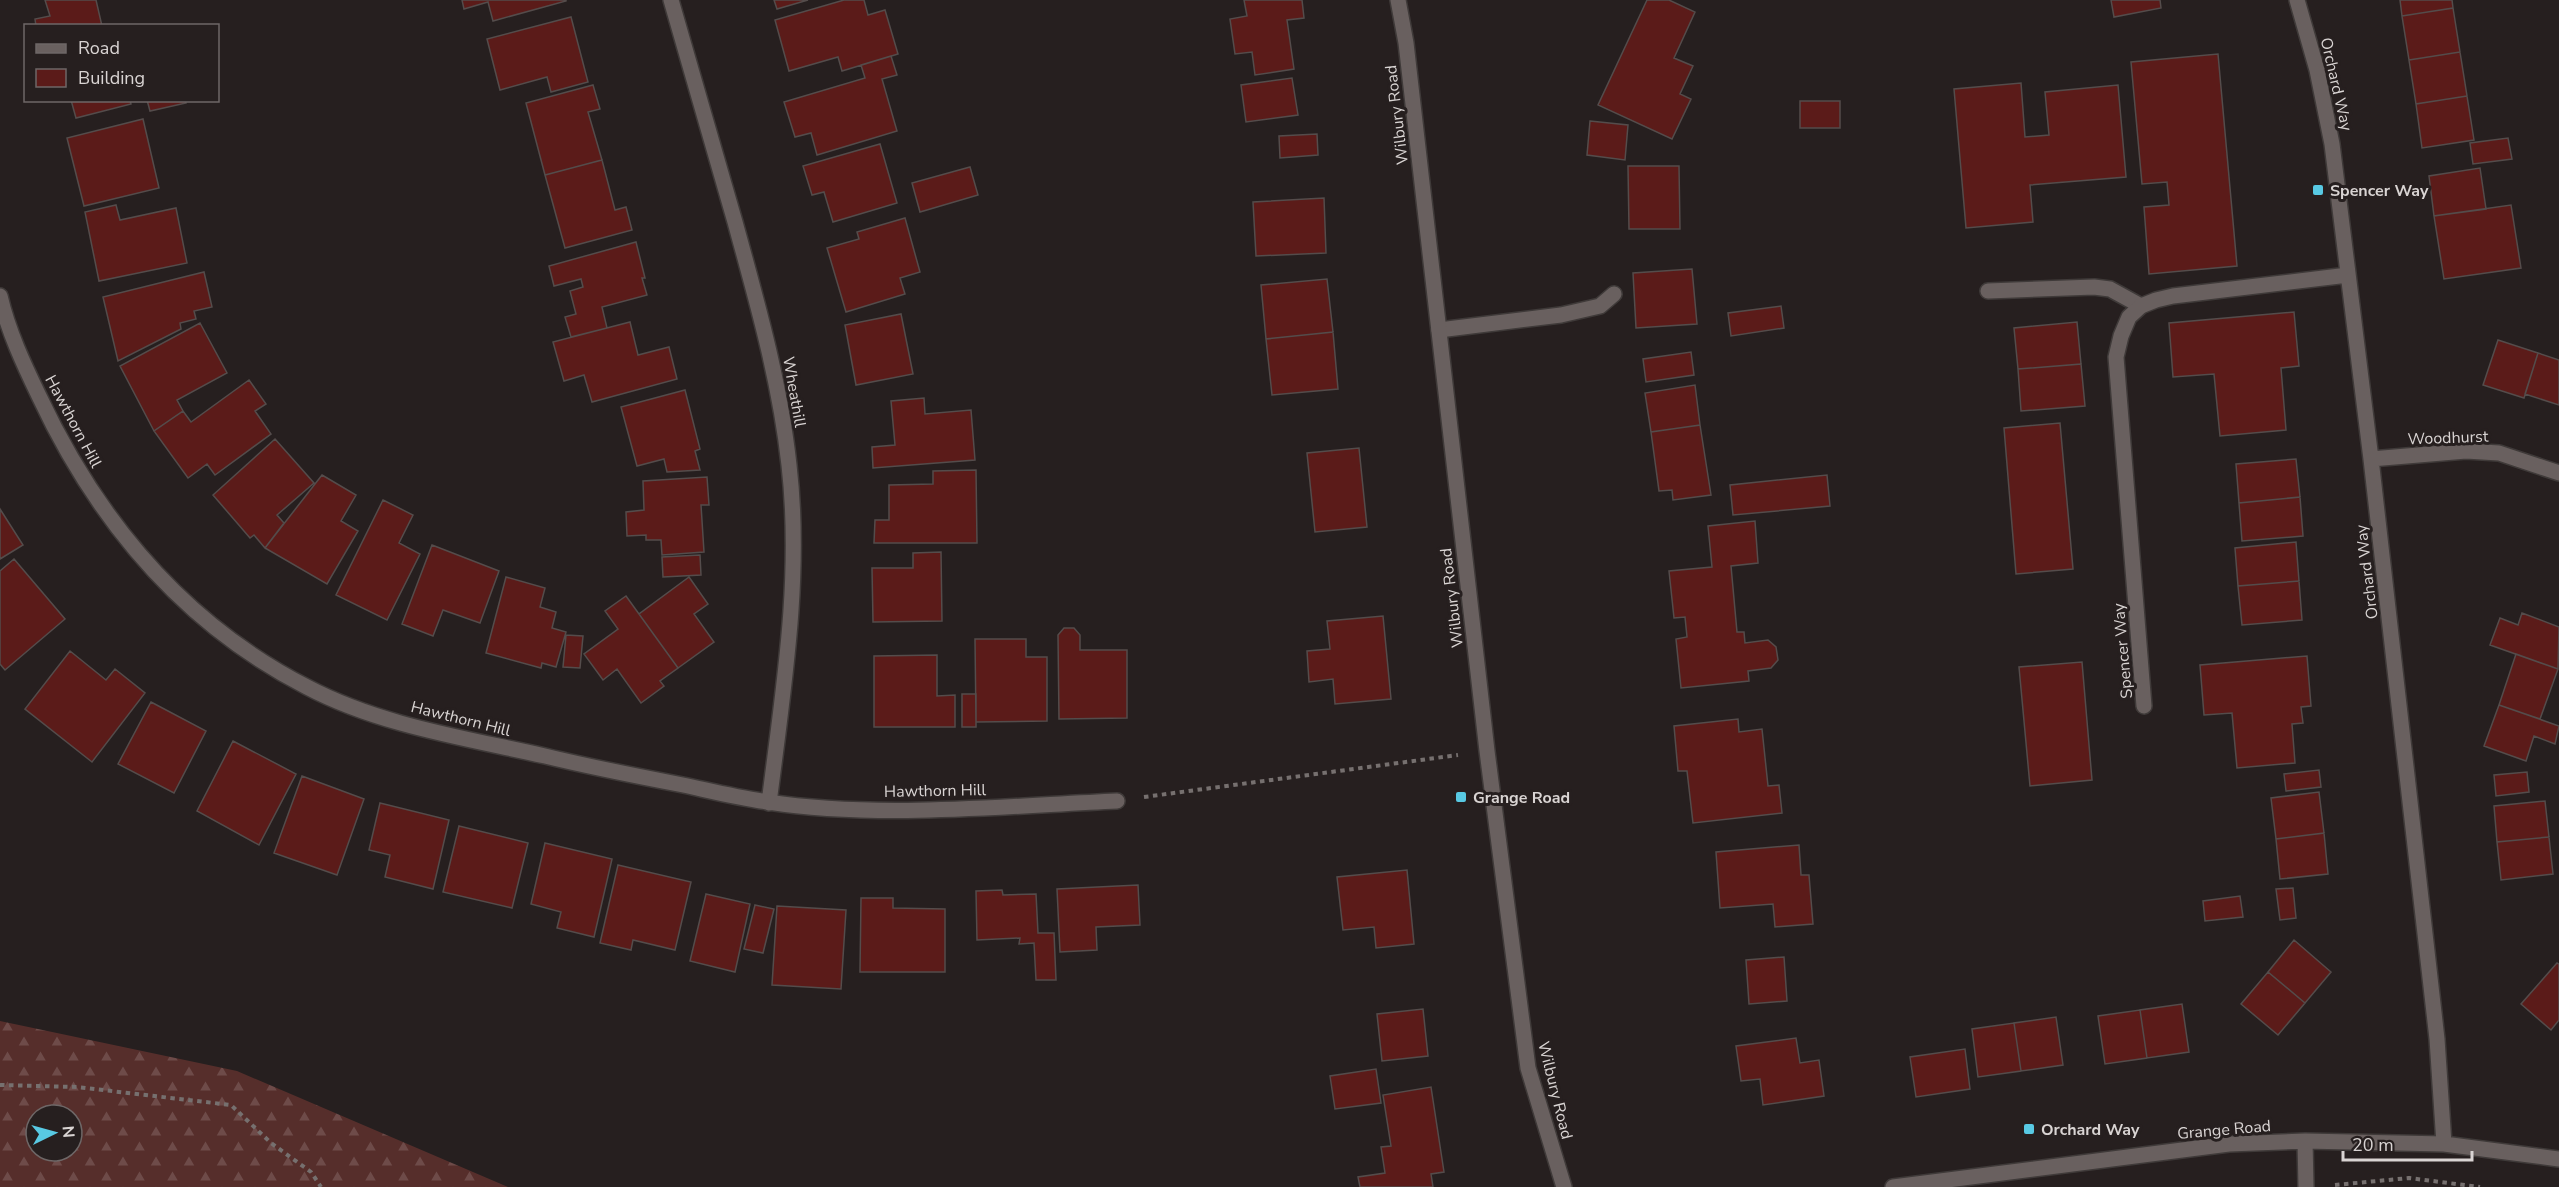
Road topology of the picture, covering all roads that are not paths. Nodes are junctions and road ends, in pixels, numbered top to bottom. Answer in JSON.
{"nodes":[{"id":1,"x":671,"y":0,"type":"edge"},
{"id":2,"x":1398,"y":0,"type":"edge"},
{"id":3,"x":2297,"y":0,"type":"edge"},
{"id":4,"x":2348,"y":275,"type":"junction"},
{"id":5,"x":1988,"y":291,"type":"dead end"},
{"id":6,"x":1614,"y":294,"type":"dead end"},
{"id":7,"x":0,"y":297,"type":"edge"},
{"id":8,"x":2141,"y":306,"type":"junction"},
{"id":9,"x":1439,"y":330,"type":"junction"},
{"id":10,"x":2371,"y":459,"type":"junction"},
{"id":11,"x":2559,"y":473,"type":"edge"},
{"id":12,"x":2144,"y":706,"type":"dead end"},
{"id":13,"x":1117,"y":801,"type":"road end"},
{"id":14,"x":770,"y":803,"type":"junction"},
{"id":15,"x":2305,"y":1141,"type":"junction"},
{"id":16,"x":2444,"y":1144,"type":"junction"},
{"id":17,"x":2559,"y":1159,"type":"edge"},
{"id":18,"x":1564,"y":1187,"type":"edge"},
{"id":19,"x":1893,"y":1187,"type":"edge"},
{"id":20,"x":2306,"y":1187,"type":"edge"}],
"edges":[{"from":1,"to":14,"type":"street","name":"Wheathill"},
{"from":2,"to":9,"type":"street","name":"Wilbury Road"},
{"from":3,"to":4,"type":"street","name":"Orchard Way"},
{"from":4,"to":8,"type":"street"},
{"from":4,"to":10,"type":"street","name":"Orchard Way"},
{"from":5,"to":8,"type":"street"},
{"from":6,"to":9,"type":"street"},
{"from":7,"to":14,"type":"street","name":"Hawthorn Hill"},
{"from":8,"to":12,"type":"street","name":"Spencer Way"},
{"from":9,"to":18,"type":"street","name":"Wilbury Road"},
{"from":10,"to":11,"type":"street","name":"Woodhurst"},
{"from":10,"to":16,"type":"street","name":"Orchard Way"},
{"from":13,"to":14,"type":"street","name":"Hawthorn Hill"},
{"from":15,"to":16,"type":"street","name":"Grange Road"},
{"from":15,"to":19,"type":"street","name":"Grange Road"},
{"from":15,"to":20,"type":"street"},
{"from":16,"to":17,"type":"street","name":"Grange Road"}]}
